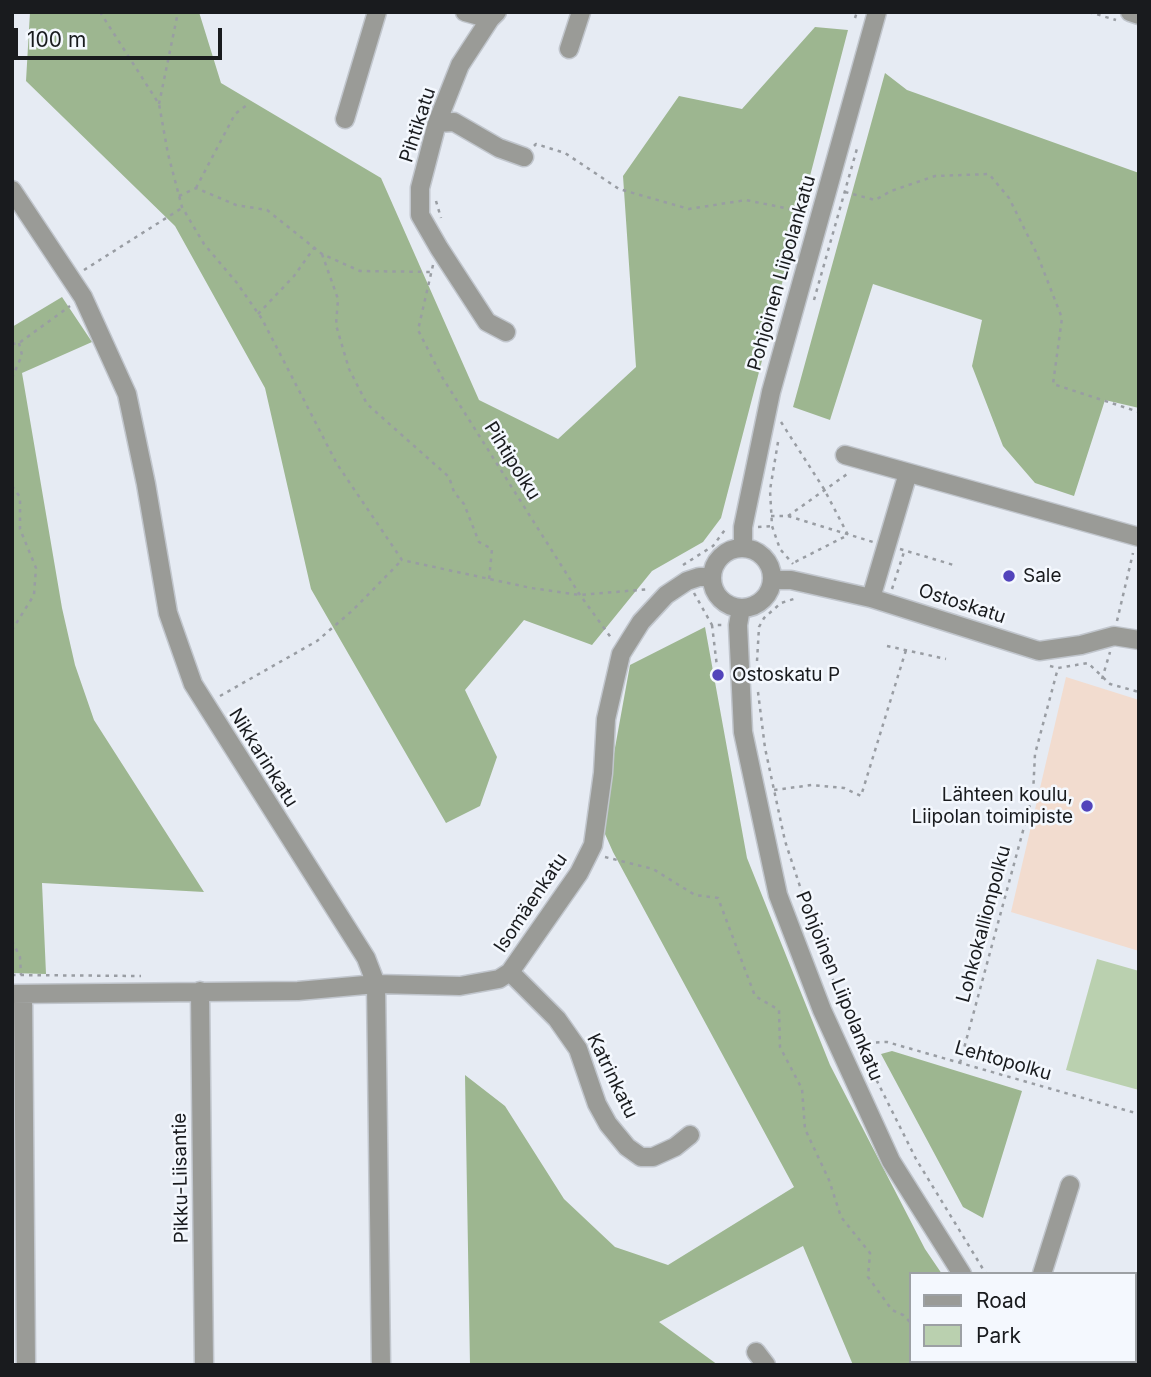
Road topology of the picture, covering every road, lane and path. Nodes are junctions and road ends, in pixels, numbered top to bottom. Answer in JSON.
{"nodes":[{"id":1,"x":100,"y":12,"type":"edge"},
{"id":2,"x":178,"y":12,"type":"edge"},
{"id":3,"x":377,"y":12,"type":"edge"},
{"id":4,"x":465,"y":12,"type":"edge"},
{"id":5,"x":581,"y":12,"type":"edge"},
{"id":6,"x":857,"y":12,"type":"edge"},
{"id":7,"x":877,"y":12,"type":"edge"},
{"id":8,"x":1089,"y":12,"type":"edge"},
{"id":9,"x":493,"y":16,"type":"edge"},
{"id":10,"x":1132,"y":17,"type":"edge"},
{"id":11,"x":855,"y":18,"type":"dead end"},
{"id":12,"x":569,"y":49,"type":"dead end"},
{"id":13,"x":159,"y":104,"type":"junction"},
{"id":14,"x":247,"y":105,"type":"dead end"},
{"id":15,"x":345,"y":119,"type":"dead end"},
{"id":16,"x":437,"y":123,"type":"junction"},
{"id":17,"x":859,"y":138,"type":"dead end"},
{"id":18,"x":524,"y":157,"type":"joint"},
{"id":19,"x":196,"y":188,"type":"junction"},
{"id":20,"x":12,"y":190,"type":"edge"},
{"id":21,"x":845,"y":192,"type":"junction"},
{"id":22,"x":179,"y":196,"type":"junction"},
{"id":23,"x":182,"y":208,"type":"junction"},
{"id":24,"x":820,"y":215,"type":"junction"},
{"id":25,"x":838,"y":220,"type":"junction"},
{"id":26,"x":314,"y":248,"type":"junction"},
{"id":27,"x":322,"y":254,"type":"junction"},
{"id":28,"x":69,"y":279,"type":"junction"},
{"id":29,"x":83,"y":297,"type":"junction"},
{"id":30,"x":812,"y":307,"type":"dead end"},
{"id":31,"x":258,"y":314,"type":"junction"},
{"id":32,"x":506,"y":332,"type":"dead end"},
{"id":33,"x":19,"y":343,"type":"junction"},
{"id":34,"x":12,"y":344,"type":"edge"},
{"id":35,"x":12,"y":378,"type":"edge"},
{"id":36,"x":782,"y":412,"type":"dead end"},
{"id":37,"x":1139,"y":412,"type":"edge"},
{"id":38,"x":780,"y":421,"type":"junction"},
{"id":39,"x":845,"y":454,"type":"dead end"},
{"id":40,"x":866,"y":461,"type":"junction"},
{"id":41,"x":908,"y":473,"type":"junction"},
{"id":42,"x":12,"y":486,"type":"edge"},
{"id":43,"x":824,"y":489,"type":"junction"},
{"id":44,"x":771,"y":516,"type":"junction"},
{"id":45,"x":788,"y":516,"type":"junction"},
{"id":46,"x":772,"y":526,"type":"junction"},
{"id":47,"x":743,"y":527,"type":"junction"},
{"id":48,"x":848,"y":535,"type":"junction"},
{"id":49,"x":1138,"y":537,"type":"edge"},
{"id":50,"x":743,"y":547,"type":"junction"},
{"id":51,"x":895,"y":548,"type":"junction"},
{"id":52,"x":402,"y":561,"type":"junction"},
{"id":53,"x":957,"y":566,"type":"dead end"},
{"id":54,"x":792,"y":572,"type":"junction"},
{"id":55,"x":712,"y":577,"type":"junction"},
{"id":56,"x":489,"y":580,"type":"junction"},
{"id":57,"x":772,"y":580,"type":"junction"},
{"id":58,"x":687,"y":581,"type":"junction"},
{"id":59,"x":580,"y":595,"type":"junction"},
{"id":60,"x":642,"y":597,"type":"dead end"},
{"id":61,"x":799,"y":598,"type":"dead end"},
{"id":62,"x":791,"y":599,"type":"junction"},
{"id":63,"x":879,"y":600,"type":"junction"},
{"id":64,"x":739,"y":617,"type":"junction"},
{"id":65,"x":712,"y":625,"type":"junction"},
{"id":66,"x":759,"y":627,"type":"junction"},
{"id":67,"x":12,"y":630,"type":"edge"},
{"id":68,"x":619,"y":630,"type":"dead end"},
{"id":69,"x":1114,"y":636,"type":"junction"},
{"id":70,"x":613,"y":640,"type":"junction"},
{"id":71,"x":1139,"y":640,"type":"edge"},
{"id":72,"x":887,"y":646,"type":"dead end"},
{"id":73,"x":612,"y":647,"type":"dead end"},
{"id":74,"x":906,"y":650,"type":"junction"},
{"id":75,"x":946,"y":659,"type":"dead end"},
{"id":76,"x":757,"y":662,"type":"dead end"},
{"id":77,"x":1045,"y":665,"type":"dead end"},
{"id":78,"x":1058,"y":668,"type":"junction"},
{"id":79,"x":718,"y":675,"type":"dead end"},
{"id":80,"x":1102,"y":679,"type":"junction"},
{"id":81,"x":757,"y":687,"type":"dead end"},
{"id":82,"x":1139,"y":692,"type":"edge"},
{"id":83,"x":205,"y":705,"type":"junction"},
{"id":84,"x":773,"y":790,"type":"junction"},
{"id":85,"x":588,"y":855,"type":"junction"},
{"id":86,"x":12,"y":940,"type":"edge"},
{"id":87,"x":510,"y":972,"type":"junction"},
{"id":88,"x":12,"y":975,"type":"edge"},
{"id":89,"x":21,"y":975,"type":"junction"},
{"id":90,"x":143,"y":976,"type":"dead end"},
{"id":91,"x":376,"y":984,"type":"junction"},
{"id":92,"x":200,"y":991,"type":"junction"},
{"id":93,"x":18,"y":994,"type":"edge"},
{"id":94,"x":858,"y":1044,"type":"junction"},
{"id":95,"x":960,"y":1063,"type":"junction"},
{"id":96,"x":1139,"y":1114,"type":"edge"},
{"id":97,"x":690,"y":1135,"type":"dead end"},
{"id":98,"x":1070,"y":1185,"type":"dead end"},
{"id":99,"x":961,"y":1272,"type":"edge"},
{"id":100,"x":985,"y":1272,"type":"edge"},
{"id":101,"x":1043,"y":1272,"type":"edge"},
{"id":102,"x":909,"y":1321,"type":"edge"},
{"id":103,"x":26,"y":1365,"type":"edge"},
{"id":104,"x":204,"y":1365,"type":"edge"},
{"id":105,"x":380,"y":1365,"type":"edge"}],
"edges":[{"from":1,"to":13,"type":"path"},
{"from":2,"to":13,"type":"path"},
{"from":3,"to":15,"type":"street"},
{"from":4,"to":9,"type":"street","name":"Pihtikatu"},
{"from":5,"to":12,"type":"street"},
{"from":6,"to":11,"type":"path"},
{"from":7,"to":24,"type":"street","name":"Pohjoinen Liipolankatu"},
{"from":8,"to":10,"type":"path"},
{"from":9,"to":16,"type":"street","name":"Pihtikatu"},
{"from":13,"to":22,"type":"path"},
{"from":14,"to":19,"type":"path"},
{"from":16,"to":18,"type":"street"},
{"from":16,"to":32,"type":"street","name":"Pihtikatu"},
{"from":17,"to":21,"type":"path"},
{"from":18,"to":24,"type":"path"},
{"from":19,"to":22,"type":"path"},
{"from":19,"to":26,"type":"path"},
{"from":20,"to":28,"type":"street","name":"Nikkarinkatu"},
{"from":21,"to":25,"type":"path"},
{"from":21,"to":37,"type":"path"},
{"from":22,"to":23,"type":"path"},
{"from":23,"to":28,"type":"path"},
{"from":23,"to":31,"type":"path"},
{"from":24,"to":25,"type":"path"},
{"from":24,"to":47,"type":"street","name":"Pohjoinen Liipolankatu"},
{"from":25,"to":30,"type":"path"},
{"from":26,"to":27,"type":"path"},
{"from":26,"to":31,"type":"path"},
{"from":27,"to":56,"type":"path"},
{"from":27,"to":59,"type":"path","name":"Pihtipolku"},
{"from":28,"to":29,"type":"street","name":"Nikkarinkatu"},
{"from":29,"to":33,"type":"path"},
{"from":29,"to":83,"type":"street","name":"Nikkarinkatu"},
{"from":31,"to":52,"type":"path"},
{"from":33,"to":34,"type":"path"},
{"from":33,"to":35,"type":"path"},
{"from":36,"to":38,"type":"path"},
{"from":38,"to":43,"type":"path"},
{"from":38,"to":44,"type":"path"},
{"from":39,"to":40,"type":"street"},
{"from":40,"to":41,"type":"street"},
{"from":40,"to":43,"type":"path"},
{"from":41,"to":49,"type":"street"},
{"from":41,"to":51,"type":"street"},
{"from":42,"to":67,"type":"path"},
{"from":43,"to":45,"type":"path"},
{"from":43,"to":48,"type":"path"},
{"from":44,"to":45,"type":"path"},
{"from":44,"to":46,"type":"path"},
{"from":45,"to":48,"type":"path"},
{"from":46,"to":47,"type":"path"},
{"from":46,"to":54,"type":"path"},
{"from":47,"to":50,"type":"street","name":"Pohjoinen Liipolankatu"},
{"from":47,"to":58,"type":"path"},
{"from":48,"to":51,"type":"path"},
{"from":48,"to":54,"type":"path"},
{"from":49,"to":69,"type":"path"},
{"from":50,"to":55,"type":"street"},
{"from":50,"to":57,"type":"street"},
{"from":51,"to":53,"type":"path"},
{"from":51,"to":63,"type":"street"},
{"from":51,"to":63,"type":"path"},
{"from":52,"to":56,"type":"path"},
{"from":52,"to":83,"type":"path"},
{"from":54,"to":57,"type":"street","name":"Ostoskatu"},
{"from":54,"to":62,"type":"path"},
{"from":54,"to":63,"type":"street","name":"Ostoskatu"},
{"from":55,"to":58,"type":"street","name":"Isomäenkatu"},
{"from":55,"to":64,"type":"street"},
{"from":56,"to":59,"type":"path"},
{"from":57,"to":64,"type":"street"},
{"from":58,"to":65,"type":"path"},
{"from":58,"to":85,"type":"street","name":"Isomäenkatu"},
{"from":59,"to":60,"type":"path"},
{"from":59,"to":70,"type":"path","name":"Pihtipolku"},
{"from":61,"to":62,"type":"path"},
{"from":62,"to":66,"type":"path"},
{"from":63,"to":69,"type":"street","name":"Ostoskatu"},
{"from":64,"to":65,"type":"path"},
{"from":64,"to":66,"type":"path"},
{"from":64,"to":99,"type":"street","name":"Pohjoinen Liipolankatu"},
{"from":65,"to":79,"type":"path"},
{"from":66,"to":76,"type":"path"},
{"from":68,"to":70,"type":"path"},
{"from":69,"to":71,"type":"street","name":"Ostoskatu"},
{"from":69,"to":80,"type":"path"},
{"from":70,"to":73,"type":"path"},
{"from":72,"to":74,"type":"path"},
{"from":74,"to":75,"type":"path"},
{"from":74,"to":84,"type":"path"},
{"from":77,"to":78,"type":"path"},
{"from":78,"to":80,"type":"path"},
{"from":78,"to":95,"type":"path","name":"Lohkokallionpolku"},
{"from":80,"to":82,"type":"path"},
{"from":81,"to":84,"type":"path"},
{"from":83,"to":91,"type":"street","name":"Nikkarinkatu"},
{"from":84,"to":94,"type":"path"},
{"from":85,"to":87,"type":"street","name":"Isomäenkatu"},
{"from":85,"to":102,"type":"path"},
{"from":86,"to":89,"type":"path"},
{"from":87,"to":91,"type":"street","name":"Isomäenkatu"},
{"from":87,"to":97,"type":"street","name":"Katrinkatu"},
{"from":88,"to":89,"type":"path"},
{"from":89,"to":90,"type":"path"},
{"from":91,"to":92,"type":"street","name":"Isomäenkatu"},
{"from":91,"to":105,"type":"street","name":"Nikkarinkatu"},
{"from":92,"to":93,"type":"street","name":"Isomäenkatu"},
{"from":92,"to":104,"type":"street","name":"Pikku-Liisantie"},
{"from":93,"to":103,"type":"street"},
{"from":94,"to":95,"type":"path","name":"Lehtopolku"},
{"from":94,"to":100,"type":"path"},
{"from":95,"to":96,"type":"path","name":"Lehtopolku"},
{"from":98,"to":101,"type":"street"}]}
